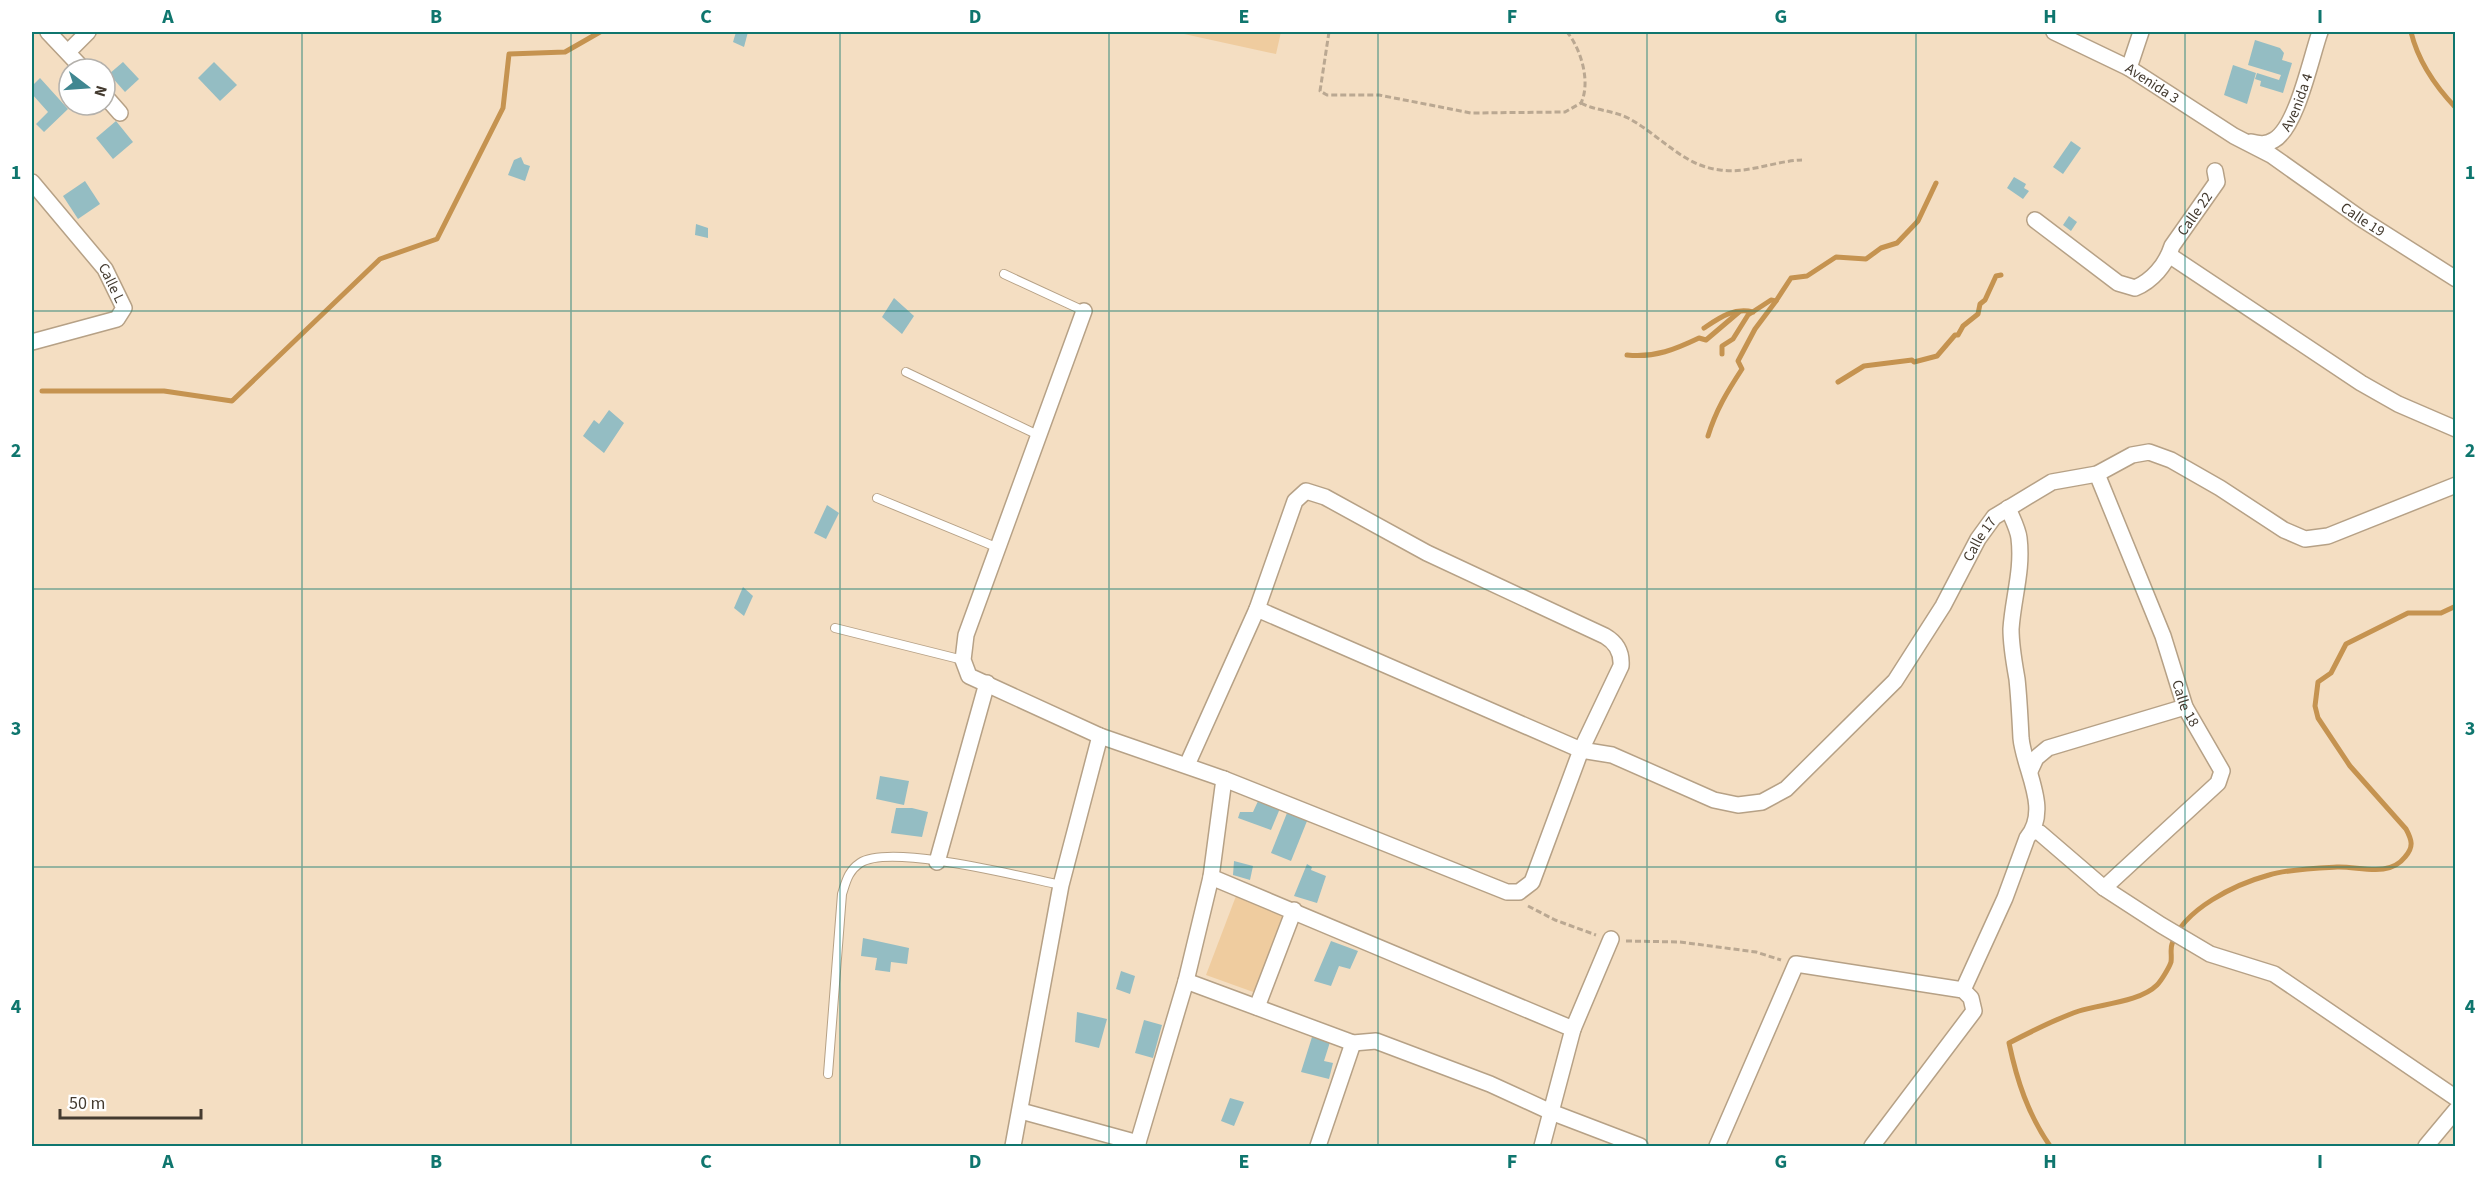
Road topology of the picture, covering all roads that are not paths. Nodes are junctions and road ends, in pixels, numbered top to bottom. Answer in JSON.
{"nodes":[{"id":1,"x":48,"y":32,"type":"edge"},
{"id":2,"x":88,"y":32,"type":"edge"},
{"id":3,"x":2054,"y":32,"type":"edge"},
{"id":4,"x":2141,"y":32,"type":"edge"},
{"id":5,"x":2320,"y":32,"type":"edge"},
{"id":6,"x":68,"y":52,"type":"junction"},
{"id":7,"x":72,"y":57,"type":"edge"},
{"id":8,"x":2129,"y":68,"type":"junction"},
{"id":9,"x":117,"y":110,"type":"edge"},
{"id":10,"x":120,"y":113,"type":"dead end"},
{"id":11,"x":2245,"y":142,"type":"junction"},
{"id":12,"x":2271,"y":155,"type":"joint"},
{"id":13,"x":2215,"y":171,"type":"dead end"},
{"id":14,"x":32,"y":182,"type":"edge"},
{"id":15,"x":2035,"y":220,"type":"dead end"},
{"id":16,"x":2169,"y":255,"type":"junction"},
{"id":17,"x":1004,"y":274,"type":"dead end"},
{"id":18,"x":2456,"y":279,"type":"edge"},
{"id":19,"x":1083,"y":311,"type":"joint"},
{"id":20,"x":32,"y":342,"type":"edge"},
{"id":21,"x":906,"y":372,"type":"dead end"},
{"id":22,"x":2456,"y":429,"type":"edge"},
{"id":23,"x":1038,"y":435,"type":"junction"},
{"id":24,"x":2097,"y":474,"type":"junction"},
{"id":25,"x":2456,"y":485,"type":"edge"},
{"id":26,"x":877,"y":498,"type":"dead end"},
{"id":27,"x":2008,"y":508,"type":"junction"},
{"id":28,"x":996,"y":547,"type":"junction"},
{"id":29,"x":1257,"y":609,"type":"junction"},
{"id":30,"x":835,"y":628,"type":"dead end"},
{"id":31,"x":963,"y":660,"type":"junction"},
{"id":32,"x":987,"y":683,"type":"junction"},
{"id":33,"x":2185,"y":707,"type":"junction"},
{"id":34,"x":1100,"y":736,"type":"junction"},
{"id":35,"x":1581,"y":750,"type":"junction"},
{"id":36,"x":1186,"y":765,"type":"junction"},
{"id":37,"x":2030,"y":771,"type":"junction"},
{"id":38,"x":1224,"y":779,"type":"junction"},
{"id":39,"x":2033,"y":831,"type":"junction"},
{"id":40,"x":937,"y":862,"type":"junction"},
{"id":41,"x":1211,"y":877,"type":"junction"},
{"id":42,"x":1061,"y":885,"type":"junction"},
{"id":43,"x":2104,"y":888,"type":"junction"},
{"id":44,"x":1294,"y":910,"type":"junction"},
{"id":45,"x":1611,"y":939,"type":"road end"},
{"id":46,"x":1186,"y":981,"type":"junction"},
{"id":47,"x":1963,"y":990,"type":"junction"},
{"id":48,"x":1257,"y":1007,"type":"junction"},
{"id":49,"x":1574,"y":1029,"type":"junction"},
{"id":50,"x":1353,"y":1043,"type":"junction"},
{"id":51,"x":828,"y":1074,"type":"dead end"},
{"id":52,"x":2456,"y":1098,"type":"edge"},
{"id":53,"x":2456,"y":1110,"type":"edge"},
{"id":54,"x":1021,"y":1111,"type":"junction"},
{"id":55,"x":1551,"y":1112,"type":"junction"},
{"id":56,"x":1138,"y":1144,"type":"edge"},
{"id":57,"x":1013,"y":1146,"type":"edge"},
{"id":58,"x":1318,"y":1146,"type":"edge"},
{"id":59,"x":1542,"y":1146,"type":"edge"},
{"id":60,"x":1640,"y":1146,"type":"edge"},
{"id":61,"x":1717,"y":1146,"type":"edge"},
{"id":62,"x":1872,"y":1146,"type":"edge"},
{"id":63,"x":2426,"y":1146,"type":"edge"}],
"edges":[{"from":1,"to":6,"type":"street"},
{"from":2,"to":6,"type":"street"},
{"from":3,"to":8,"type":"street","name":"Avenida 3"},
{"from":4,"to":8,"type":"street"},
{"from":5,"to":11,"type":"street","name":"Avenida 4"},
{"from":6,"to":7,"type":"street"},
{"from":8,"to":11,"type":"street","name":"Avenida 3"},
{"from":9,"to":10,"type":"street"},
{"from":11,"to":12,"type":"street","name":"Avenida 3"},
{"from":12,"to":18,"type":"street","name":"Calle 19"},
{"from":13,"to":16,"type":"street","name":"Calle 22"},
{"from":14,"to":20,"type":"street","name":"Calle L"},
{"from":15,"to":16,"type":"street"},
{"from":16,"to":22,"type":"street"},
{"from":17,"to":19,"type":"lane"},
{"from":19,"to":23,"type":"street"},
{"from":21,"to":23,"type":"lane"},
{"from":23,"to":28,"type":"street"},
{"from":24,"to":25,"type":"street","name":"Calle 17"},
{"from":24,"to":27,"type":"street","name":"Calle 17"},
{"from":24,"to":33,"type":"street","name":"Calle 18"},
{"from":26,"to":28,"type":"lane"},
{"from":27,"to":35,"type":"street","name":"Calle 17"},
{"from":27,"to":37,"type":"street"},
{"from":28,"to":31,"type":"street"},
{"from":29,"to":35,"type":"street","name":"Calle 17"},
{"from":29,"to":35,"type":"street"},
{"from":29,"to":36,"type":"street"},
{"from":30,"to":31,"type":"lane"},
{"from":31,"to":32,"type":"street"},
{"from":32,"to":34,"type":"street"},
{"from":32,"to":40,"type":"street"},
{"from":33,"to":37,"type":"street"},
{"from":33,"to":43,"type":"street","name":"Calle 18"},
{"from":34,"to":36,"type":"street"},
{"from":34,"to":42,"type":"street"},
{"from":35,"to":38,"type":"street"},
{"from":36,"to":38,"type":"street"},
{"from":37,"to":39,"type":"street"},
{"from":38,"to":41,"type":"street"},
{"from":39,"to":43,"type":"street"},
{"from":39,"to":47,"type":"street"},
{"from":40,"to":42,"type":"lane"},
{"from":40,"to":51,"type":"lane"},
{"from":41,"to":44,"type":"street"},
{"from":41,"to":46,"type":"street"},
{"from":42,"to":54,"type":"street"},
{"from":43,"to":52,"type":"street"},
{"from":44,"to":48,"type":"street"},
{"from":44,"to":49,"type":"street"},
{"from":45,"to":49,"type":"street"},
{"from":46,"to":48,"type":"street"},
{"from":46,"to":56,"type":"street"},
{"from":47,"to":61,"type":"street"},
{"from":47,"to":62,"type":"street"},
{"from":48,"to":50,"type":"street"},
{"from":49,"to":55,"type":"street"},
{"from":50,"to":55,"type":"street"},
{"from":50,"to":58,"type":"street"},
{"from":53,"to":63,"type":"street"},
{"from":54,"to":56,"type":"street"},
{"from":54,"to":57,"type":"street"},
{"from":55,"to":59,"type":"street"},
{"from":55,"to":60,"type":"street"}]}
